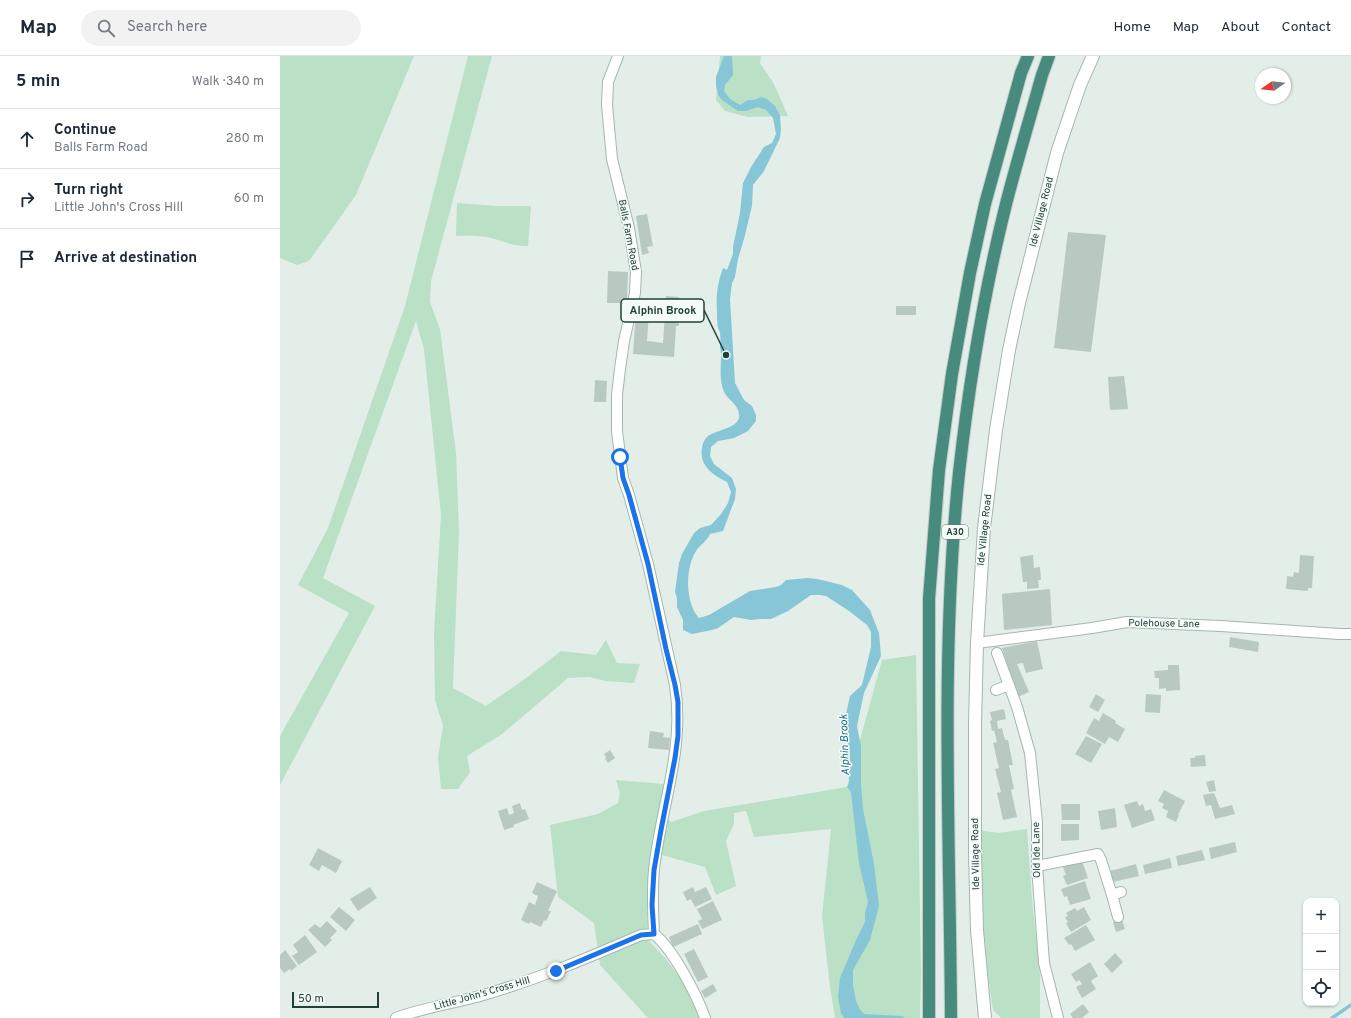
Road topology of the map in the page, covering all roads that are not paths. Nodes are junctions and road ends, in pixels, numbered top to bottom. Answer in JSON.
{"nodes":[{"id":1,"x":618,"y":56,"type":"edge"},
{"id":2,"x":1028,"y":56,"type":"edge"},
{"id":3,"x":1049,"y":56,"type":"edge"},
{"id":4,"x":1093,"y":56,"type":"edge"},
{"id":5,"x":1351,"y":634,"type":"edge"},
{"id":6,"x":977,"y":643,"type":"junction"},
{"id":7,"x":997,"y":653,"type":"dead end"},
{"id":8,"x":1009,"y":685,"type":"junction"},
{"id":9,"x":996,"y":690,"type":"dead end"},
{"id":10,"x":1037,"y":866,"type":"junction"},
{"id":11,"x":1118,"y":917,"type":"dead end"},
{"id":12,"x":654,"y":934,"type":"junction"},
{"id":13,"x":396,"y":1018,"type":"edge"},
{"id":14,"x":705,"y":1018,"type":"edge"},
{"id":15,"x":929,"y":1018,"type":"edge"},
{"id":16,"x":951,"y":1018,"type":"edge"},
{"id":17,"x":985,"y":1018,"type":"edge"},
{"id":18,"x":1058,"y":1018,"type":"edge"}],
"edges":[{"from":1,"to":12,"type":"street","name":"Balls Farm Road"},
{"from":2,"to":15,"type":"highway","number":"A30"},
{"from":3,"to":16,"type":"highway","number":"A30"},
{"from":4,"to":6,"type":"street","name":"Ide Village Road"},
{"from":5,"to":6,"type":"street","name":"Polehouse Lane"},
{"from":6,"to":17,"type":"street","name":"Ide Village Road"},
{"from":7,"to":8,"type":"street","name":"Old Ide Lane"},
{"from":8,"to":9,"type":"street"},
{"from":8,"to":10,"type":"street","name":"Old Ide Lane"},
{"from":10,"to":11,"type":"street"},
{"from":10,"to":18,"type":"street","name":"Old Ide Lane"},
{"from":12,"to":13,"type":"street","name":"Little John's Cross Hill"},
{"from":12,"to":14,"type":"street"}]}
